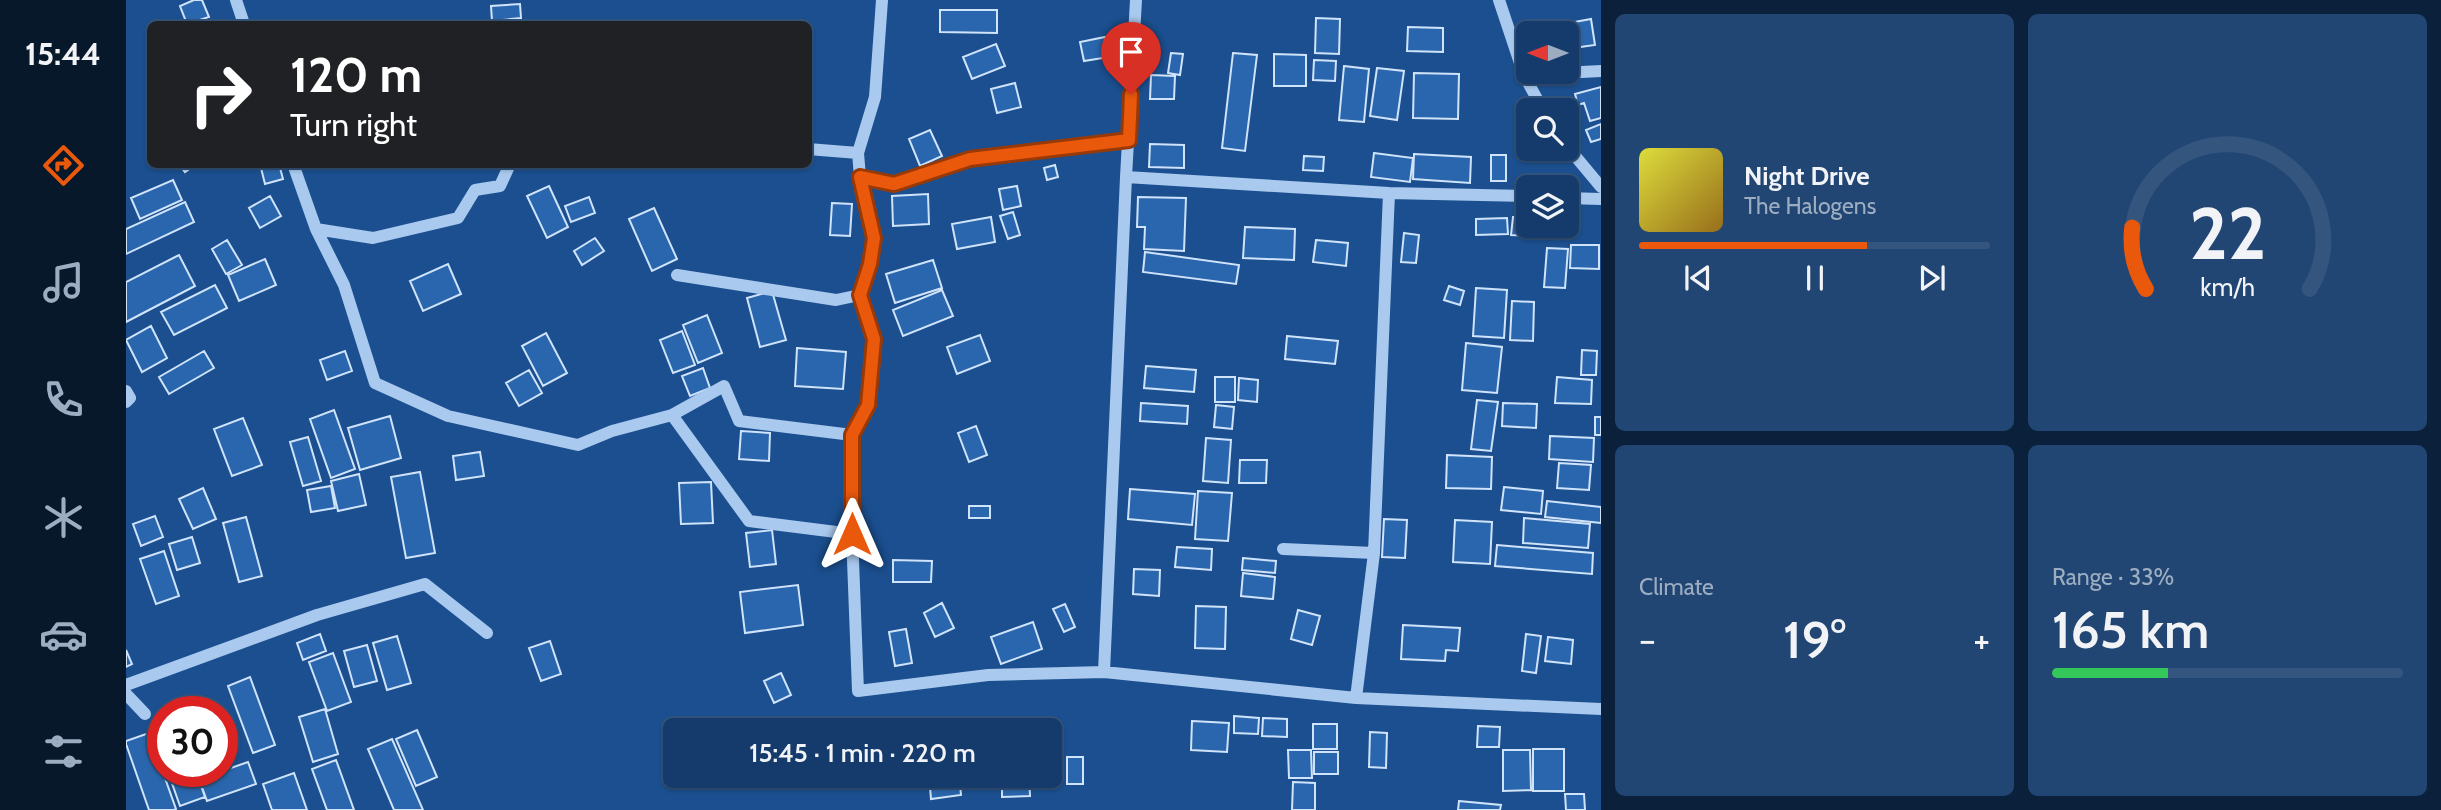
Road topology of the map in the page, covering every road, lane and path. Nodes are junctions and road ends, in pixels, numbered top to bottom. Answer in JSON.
{"nodes":[{"id":1,"x":236,"y":0,"type":"edge"},
{"id":2,"x":882,"y":0,"type":"edge"},
{"id":3,"x":1136,"y":0,"type":"edge"},
{"id":4,"x":1499,"y":0,"type":"edge"},
{"id":5,"x":243,"y":21,"type":"edge"},
{"id":6,"x":1516,"y":51,"type":"edge"},
{"id":7,"x":1601,"y":71,"type":"edge"},
{"id":8,"x":1579,"y":72,"type":"edge"},
{"id":9,"x":1129,"y":140,"type":"junction"},
{"id":10,"x":812,"y":149,"type":"edge"},
{"id":11,"x":858,"y":153,"type":"junction"},
{"id":12,"x":1579,"y":161,"type":"edge"},
{"id":13,"x":294,"y":168,"type":"edge"},
{"id":14,"x":508,"y":168,"type":"edge"},
{"id":15,"x":860,"y":177,"type":"junction"},
{"id":16,"x":1126,"y":177,"type":"junction"},
{"id":17,"x":1601,"y":187,"type":"edge"},
{"id":18,"x":1389,"y":193,"type":"junction"},
{"id":19,"x":1516,"y":197,"type":"edge"},
{"id":20,"x":1579,"y":198,"type":"edge"},
{"id":21,"x":1601,"y":199,"type":"edge"},
{"id":22,"x":316,"y":229,"type":"junction"},
{"id":23,"x":677,"y":275,"type":"dead end"},
{"id":24,"x":860,"y":295,"type":"junction"},
{"id":25,"x":126,"y":391,"type":"edge"},
{"id":26,"x":126,"y":402,"type":"edge"},
{"id":27,"x":672,"y":415,"type":"junction"},
{"id":28,"x":852,"y":435,"type":"junction"},
{"id":29,"x":852,"y":534,"type":"junction"},
{"id":30,"x":1283,"y":548,"type":"dead end"},
{"id":31,"x":1374,"y":553,"type":"junction"},
{"id":32,"x":487,"y":633,"type":"dead end"},
{"id":33,"x":1104,"y":673,"type":"junction"},
{"id":34,"x":126,"y":685,"type":"edge"},
{"id":35,"x":126,"y":694,"type":"edge"},
{"id":36,"x":1356,"y":698,"type":"junction"},
{"id":37,"x":1601,"y":709,"type":"edge"},
{"id":38,"x":145,"y":714,"type":"dead end"}],
"edges":[{"from":1,"to":5,"type":"street"},
{"from":2,"to":11,"type":"street"},
{"from":3,"to":9,"type":"street"},
{"from":4,"to":6,"type":"street"},
{"from":7,"to":8,"type":"street"},
{"from":9,"to":15,"type":"street"},
{"from":9,"to":16,"type":"street"},
{"from":10,"to":11,"type":"street"},
{"from":11,"to":15,"type":"street"},
{"from":12,"to":17,"type":"street"},
{"from":13,"to":22,"type":"street"},
{"from":14,"to":22,"type":"street"},
{"from":15,"to":24,"type":"street"},
{"from":16,"to":18,"type":"street"},
{"from":16,"to":33,"type":"street"},
{"from":18,"to":19,"type":"street"},
{"from":18,"to":31,"type":"street"},
{"from":20,"to":21,"type":"street"},
{"from":22,"to":27,"type":"street"},
{"from":23,"to":24,"type":"street"},
{"from":24,"to":28,"type":"street"},
{"from":25,"to":26,"type":"street"},
{"from":27,"to":28,"type":"street"},
{"from":27,"to":29,"type":"street"},
{"from":28,"to":29,"type":"street"},
{"from":29,"to":33,"type":"street"},
{"from":30,"to":31,"type":"street"},
{"from":31,"to":36,"type":"street"},
{"from":32,"to":34,"type":"street"},
{"from":33,"to":36,"type":"street"},
{"from":35,"to":38,"type":"street"},
{"from":36,"to":37,"type":"street"}]}
